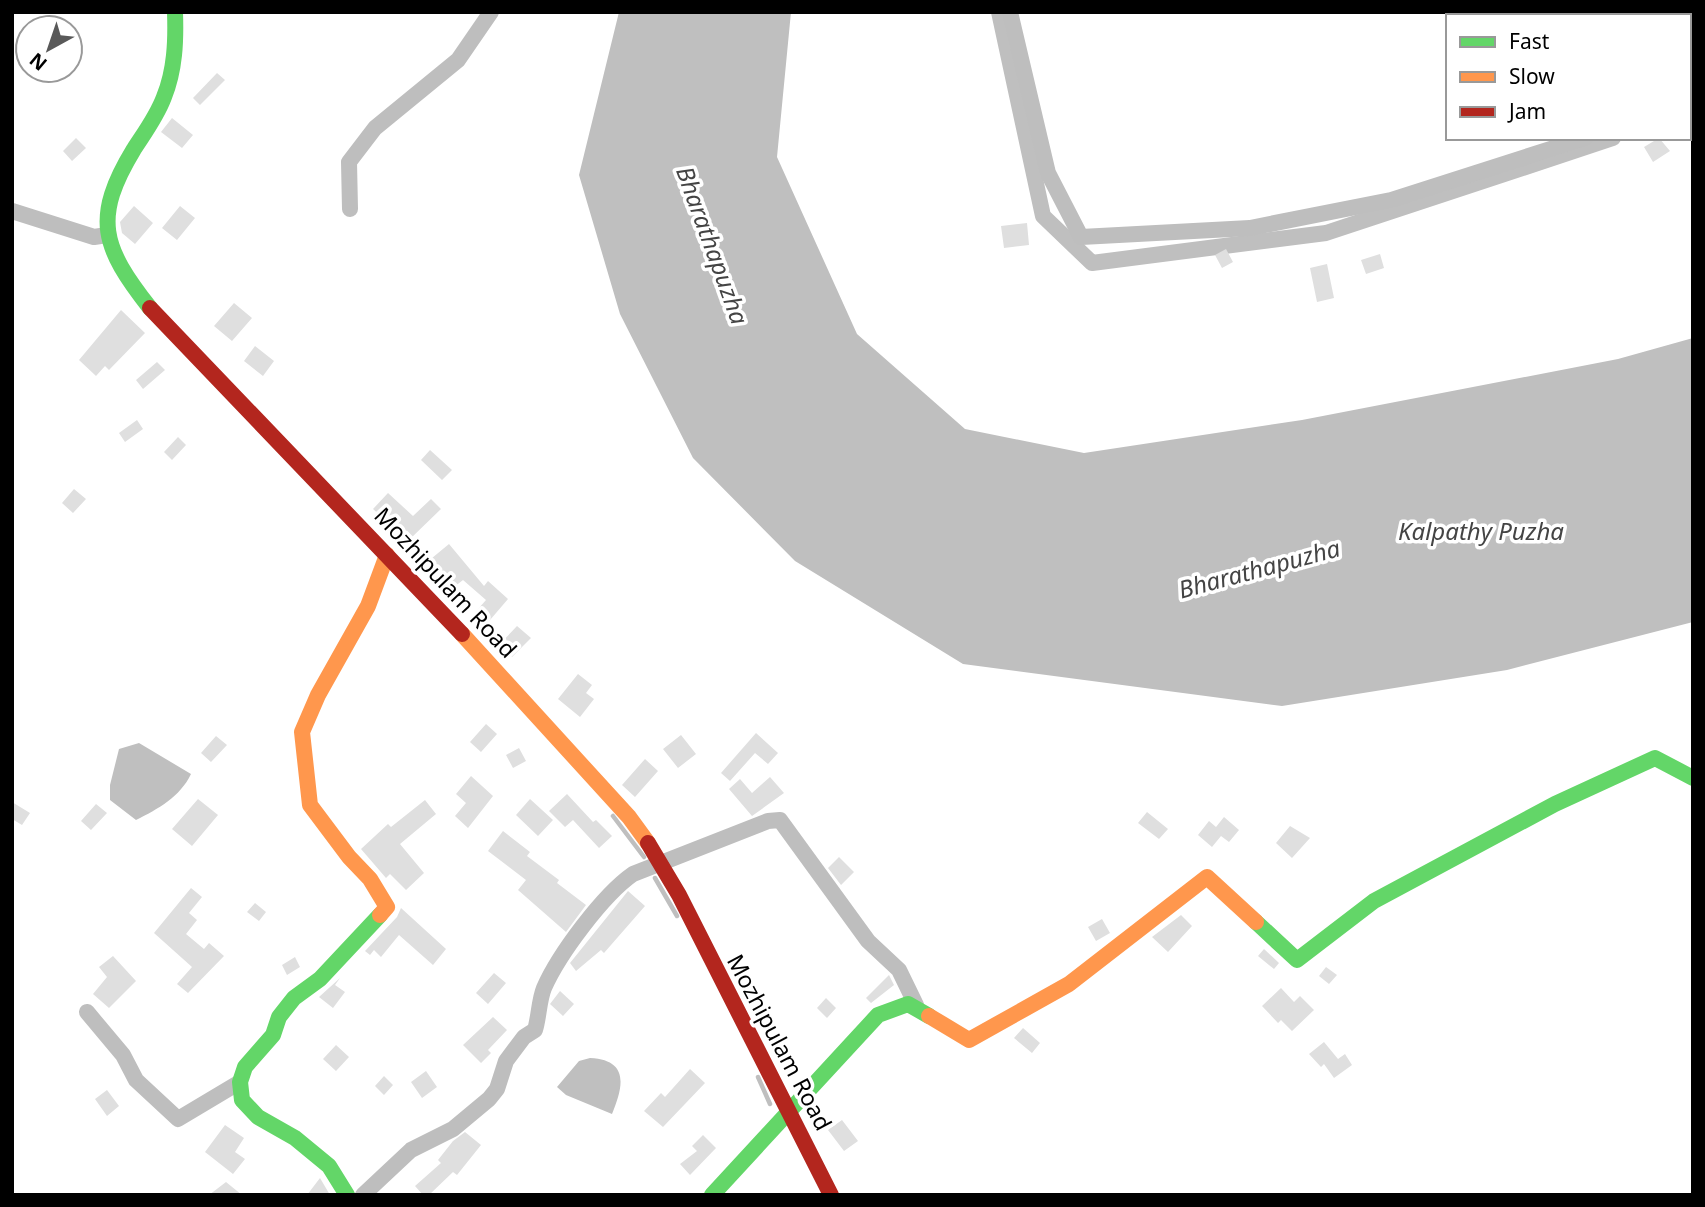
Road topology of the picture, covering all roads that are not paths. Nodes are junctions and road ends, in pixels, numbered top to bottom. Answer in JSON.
{"nodes":[{"id":1,"x":175,"y":12,"type":"edge"},
{"id":2,"x":491,"y":12,"type":"edge"},
{"id":3,"x":1010,"y":12,"type":"edge"},
{"id":4,"x":1579,"y":140,"type":"edge"},
{"id":5,"x":350,"y":209,"type":"dead end"},
{"id":6,"x":12,"y":211,"type":"edge"},
{"id":7,"x":101,"y":236,"type":"junction"},
{"id":8,"x":387,"y":555,"type":"junction"},
{"id":9,"x":1693,"y":778,"type":"edge"},
{"id":10,"x":661,"y":863,"type":"junction"},
{"id":11,"x":908,"y":1004,"type":"junction"},
{"id":12,"x":87,"y":1012,"type":"dead end"},
{"id":13,"x":240,"y":1082,"type":"junction"},
{"id":14,"x":789,"y":1112,"type":"junction"},
{"id":15,"x":347,"y":1195,"type":"edge"},
{"id":16,"x":363,"y":1195,"type":"edge"},
{"id":17,"x":712,"y":1195,"type":"edge"},
{"id":18,"x":831,"y":1195,"type":"edge"}],
"edges":[{"from":1,"to":7,"type":"street"},
{"from":2,"to":5,"type":"street"},
{"from":3,"to":4,"type":"street"},
{"from":6,"to":7,"type":"street"},
{"from":7,"to":8,"type":"street","name":"Mozhipulam Road"},
{"from":8,"to":10,"type":"street","name":"Mozhipulam Road"},
{"from":8,"to":13,"type":"street"},
{"from":9,"to":11,"type":"street"},
{"from":10,"to":11,"type":"street"},
{"from":10,"to":14,"type":"street","name":"Mozhipulam Road"},
{"from":10,"to":16,"type":"street"},
{"from":11,"to":14,"type":"street"},
{"from":12,"to":13,"type":"street"},
{"from":13,"to":15,"type":"street"},
{"from":14,"to":17,"type":"street"},
{"from":14,"to":18,"type":"street","name":"Mozhipulam Road"}]}
